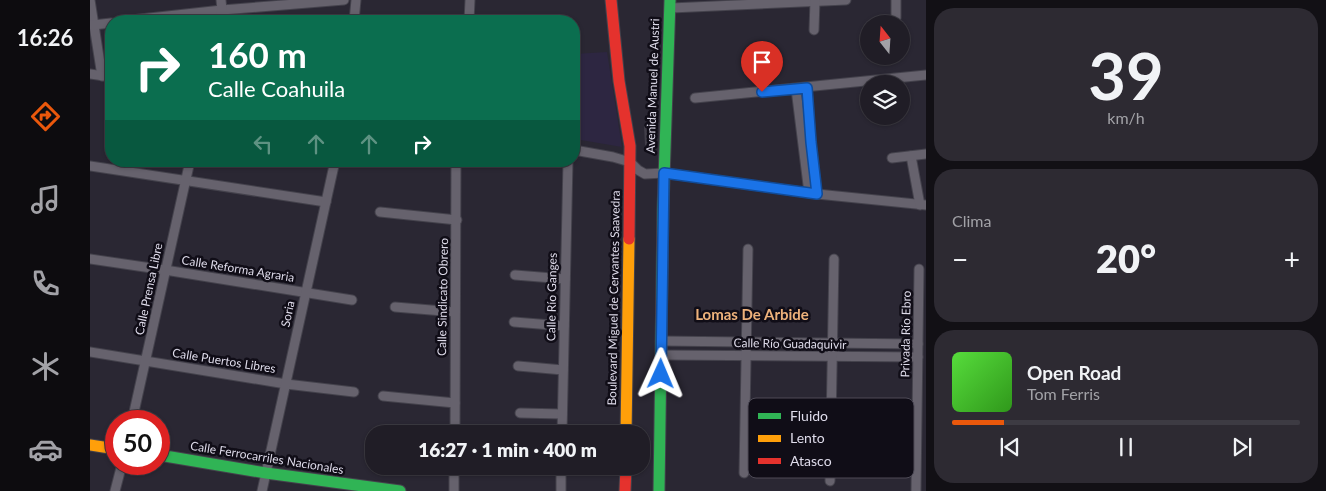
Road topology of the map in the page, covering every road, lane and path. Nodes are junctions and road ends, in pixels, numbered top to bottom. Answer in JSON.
{"nodes":[{"id":1,"x":90,"y":0,"type":"edge"},
{"id":2,"x":221,"y":0,"type":"edge"},
{"id":3,"x":344,"y":0,"type":"edge"},
{"id":4,"x":356,"y":0,"type":"edge"},
{"id":5,"x":470,"y":0,"type":"edge"},
{"id":6,"x":611,"y":0,"type":"edge"},
{"id":7,"x":846,"y":0,"type":"edge"},
{"id":8,"x":896,"y":0,"type":"edge"},
{"id":9,"x":815,"y":1,"type":"edge"},
{"id":10,"x":670,"y":4,"type":"edge"},
{"id":11,"x":222,"y":10,"type":"junction"},
{"id":12,"x":177,"y":15,"type":"edge"},
{"id":13,"x":221,"y":15,"type":"edge"},
{"id":14,"x":355,"y":15,"type":"edge"},
{"id":15,"x":469,"y":15,"type":"edge"},
{"id":16,"x":896,"y":15,"type":"edge"},
{"id":17,"x":105,"y":24,"type":"edge"},
{"id":18,"x":93,"y":25,"type":"junction"},
{"id":19,"x":814,"y":30,"type":"dead end"},
{"id":20,"x":105,"y":69,"type":"edge"},
{"id":21,"x":90,"y":74,"type":"edge"},
{"id":22,"x":105,"y":76,"type":"edge"},
{"id":23,"x":926,"y":76,"type":"edge"},
{"id":24,"x":807,"y":88,"type":"junction"},
{"id":25,"x":796,"y":89,"type":"junction"},
{"id":26,"x":694,"y":98,"type":"dead end"},
{"id":27,"x":580,"y":151,"type":"edge"},
{"id":28,"x":926,"y":154,"type":"edge"},
{"id":29,"x":911,"y":156,"type":"junction"},
{"id":30,"x":892,"y":158,"type":"dead end"},
{"id":31,"x":630,"y":162,"type":"junction"},
{"id":32,"x":90,"y":166,"type":"edge"},
{"id":33,"x":189,"y":167,"type":"edge"},
{"id":34,"x":334,"y":167,"type":"edge"},
{"id":35,"x":456,"y":167,"type":"edge"},
{"id":36,"x":568,"y":167,"type":"edge"},
{"id":37,"x":664,"y":173,"type":"junction"},
{"id":38,"x":186,"y":180,"type":"junction"},
{"id":39,"x":813,"y":193,"type":"junction"},
{"id":40,"x":326,"y":202,"type":"junction"},
{"id":41,"x":923,"y":205,"type":"edge"},
{"id":42,"x":380,"y":212,"type":"dead end"},
{"id":43,"x":457,"y":220,"type":"junction"},
{"id":44,"x":748,"y":249,"type":"dead end"},
{"id":45,"x":90,"y":259,"type":"edge"},
{"id":46,"x":834,"y":259,"type":"dead end"},
{"id":47,"x":919,"y":269,"type":"dead end"},
{"id":48,"x":166,"y":270,"type":"junction"},
{"id":49,"x":516,"y":276,"type":"dead end"},
{"id":50,"x":565,"y":279,"type":"junction"},
{"id":51,"x":305,"y":292,"type":"junction"},
{"id":52,"x":352,"y":300,"type":"dead end"},
{"id":53,"x":396,"y":308,"type":"dead end"},
{"id":54,"x":455,"y":312,"type":"junction"},
{"id":55,"x":514,"y":322,"type":"dead end"},
{"id":56,"x":564,"y":326,"type":"junction"},
{"id":57,"x":662,"y":341,"type":"junction"},
{"id":58,"x":746,"y":342,"type":"junction"},
{"id":59,"x":832,"y":343,"type":"junction"},
{"id":60,"x":918,"y":344,"type":"junction"},
{"id":61,"x":90,"y":352,"type":"edge"},
{"id":62,"x":661,"y":355,"type":"junction"},
{"id":63,"x":746,"y":356,"type":"junction"},
{"id":64,"x":832,"y":356,"type":"junction"},
{"id":65,"x":918,"y":357,"type":"junction"},
{"id":66,"x":146,"y":360,"type":"junction"},
{"id":67,"x":518,"y":366,"type":"dead end"},
{"id":68,"x":563,"y":370,"type":"junction"},
{"id":69,"x":286,"y":384,"type":"junction"},
{"id":70,"x":354,"y":392,"type":"dead end"},
{"id":71,"x":383,"y":396,"type":"dead end"},
{"id":72,"x":831,"y":398,"type":"edge"},
{"id":73,"x":455,"y":403,"type":"junction"},
{"id":74,"x":135,"y":410,"type":"edge"},
{"id":75,"x":520,"y":413,"type":"dead end"},
{"id":76,"x":562,"y":414,"type":"junction"},
{"id":77,"x":454,"y":425,"type":"edge"},
{"id":78,"x":562,"y":425,"type":"edge"},
{"id":79,"x":626,"y":425,"type":"edge"},
{"id":80,"x":90,"y":445,"type":"edge"},
{"id":81,"x":105,"y":447,"type":"edge"},
{"id":82,"x":170,"y":457,"type":"edge"},
{"id":83,"x":266,"y":473,"type":"junction"},
{"id":84,"x":744,"y":473,"type":"dead end"},
{"id":85,"x":119,"y":475,"type":"edge"},
{"id":86,"x":454,"y":475,"type":"edge"},
{"id":87,"x":561,"y":475,"type":"edge"},
{"id":88,"x":626,"y":475,"type":"edge"},
{"id":89,"x":830,"y":478,"type":"edge"},
{"id":90,"x":830,"y":481,"type":"dead end"},
{"id":91,"x":368,"y":489,"type":"edge"},
{"id":92,"x":916,"y":490,"type":"dead end"},
{"id":93,"x":115,"y":491,"type":"edge"},
{"id":94,"x":262,"y":491,"type":"edge"},
{"id":95,"x":400,"y":491,"type":"edge"},
{"id":96,"x":454,"y":491,"type":"edge"},
{"id":97,"x":561,"y":491,"type":"edge"},
{"id":98,"x":625,"y":491,"type":"edge"},
{"id":99,"x":659,"y":491,"type":"edge"}],
"edges":[{"from":1,"to":18,"type":"street"},
{"from":2,"to":11,"type":"street"},
{"from":3,"to":11,"type":"street"},
{"from":4,"to":14,"type":"street"},
{"from":5,"to":15,"type":"street"},
{"from":6,"to":31,"type":"main road","name":"Boulevard Miguel de Cervantes Saavedra"},
{"from":7,"to":9,"type":"street"},
{"from":8,"to":16,"type":"street"},
{"from":9,"to":10,"type":"street"},
{"from":9,"to":19,"type":"street"},
{"from":10,"to":37,"type":"main road","name":"Avenida Manuel de Austri"},
{"from":11,"to":12,"type":"street"},
{"from":11,"to":13,"type":"street"},
{"from":17,"to":18,"type":"street"},
{"from":18,"to":20,"type":"street"},
{"from":21,"to":22,"type":"street"},
{"from":23,"to":24,"type":"street"},
{"from":24,"to":25,"type":"street"},
{"from":24,"to":39,"type":"street"},
{"from":25,"to":26,"type":"street"},
{"from":25,"to":39,"type":"street"},
{"from":27,"to":31,"type":"street"},
{"from":28,"to":29,"type":"street"},
{"from":29,"to":30,"type":"street"},
{"from":29,"to":41,"type":"street"},
{"from":31,"to":37,"type":"street"},
{"from":31,"to":79,"type":"main road","name":"Boulevard Miguel de Cervantes Saavedra"},
{"from":32,"to":38,"type":"street"},
{"from":33,"to":38,"type":"street","name":"Calle Prensa Libre"},
{"from":34,"to":40,"type":"street","name":"Soria"},
{"from":35,"to":43,"type":"street","name":"Calle Sindicato Obrero"},
{"from":36,"to":50,"type":"street","name":"Calle Río Ganges"},
{"from":37,"to":39,"type":"street"},
{"from":37,"to":57,"type":"main road"},
{"from":38,"to":40,"type":"street"},
{"from":38,"to":48,"type":"street","name":"Calle Prensa Libre"},
{"from":39,"to":41,"type":"street"},
{"from":40,"to":51,"type":"street","name":"Soria"},
{"from":42,"to":43,"type":"street"},
{"from":43,"to":54,"type":"street","name":"Calle Sindicato Obrero"},
{"from":44,"to":58,"type":"street"},
{"from":45,"to":48,"type":"street","name":"Calle Reforma Agraria"},
{"from":46,"to":59,"type":"street"},
{"from":47,"to":60,"type":"street","name":"Privada Río Ebro"},
{"from":48,"to":51,"type":"street","name":"Calle Reforma Agraria"},
{"from":48,"to":66,"type":"street","name":"Calle Prensa Libre"},
{"from":49,"to":50,"type":"street"},
{"from":50,"to":56,"type":"street","name":"Calle Río Ganges"},
{"from":51,"to":52,"type":"street","name":"Calle Reforma Agraria"},
{"from":51,"to":69,"type":"street","name":"Soria"},
{"from":53,"to":54,"type":"street"},
{"from":54,"to":73,"type":"street","name":"Calle Sindicato Obrero"},
{"from":55,"to":56,"type":"street"},
{"from":56,"to":68,"type":"street","name":"Calle Río Ganges"},
{"from":57,"to":58,"type":"street","name":"Calle Río Guadaquivir"},
{"from":57,"to":62,"type":"main road"},
{"from":58,"to":59,"type":"street","name":"Calle Río Guadaquivir"},
{"from":58,"to":63,"type":"street"},
{"from":59,"to":60,"type":"street","name":"Calle Río Guadaquivir"},
{"from":59,"to":64,"type":"street"},
{"from":60,"to":65,"type":"street","name":"Privada Río Ebro"},
{"from":61,"to":66,"type":"street","name":"Calle Puertos Libres"},
{"from":62,"to":63,"type":"street","name":"Calle Río Guadaquivir"},
{"from":62,"to":99,"type":"main road"},
{"from":63,"to":64,"type":"street","name":"Calle Río Guadaquivir"},
{"from":63,"to":84,"type":"street"},
{"from":64,"to":65,"type":"street","name":"Calle Río Guadaquivir"},
{"from":64,"to":72,"type":"street"},
{"from":65,"to":92,"type":"street","name":"Privada Río Ebro"},
{"from":66,"to":69,"type":"street","name":"Calle Puertos Libres"},
{"from":66,"to":74,"type":"street","name":"Calle Prensa Libre"},
{"from":67,"to":68,"type":"street"},
{"from":68,"to":76,"type":"street","name":"Calle Río Ganges"},
{"from":69,"to":70,"type":"street","name":"Calle Puertos Libres"},
{"from":69,"to":83,"type":"street","name":"Soria"},
{"from":71,"to":73,"type":"street"},
{"from":73,"to":77,"type":"street","name":"Calle Sindicato Obrero"},
{"from":75,"to":76,"type":"street"},
{"from":76,"to":78,"type":"street","name":"Calle Río Ganges"},
{"from":80,"to":81,"type":"main road"},
{"from":82,"to":83,"type":"main road","name":"Calle Ferrocarriles Nacionales"},
{"from":83,"to":91,"type":"main road","name":"Calle Ferrocarriles Nacionales"},
{"from":83,"to":94,"type":"street","name":"Soria"},
{"from":85,"to":93,"type":"street"},
{"from":86,"to":96,"type":"street"},
{"from":87,"to":97,"type":"street"},
{"from":88,"to":98,"type":"main road"},
{"from":89,"to":90,"type":"street"},
{"from":91,"to":95,"type":"main road","name":"Calle Ferrocarriles Nacionales"}]}
